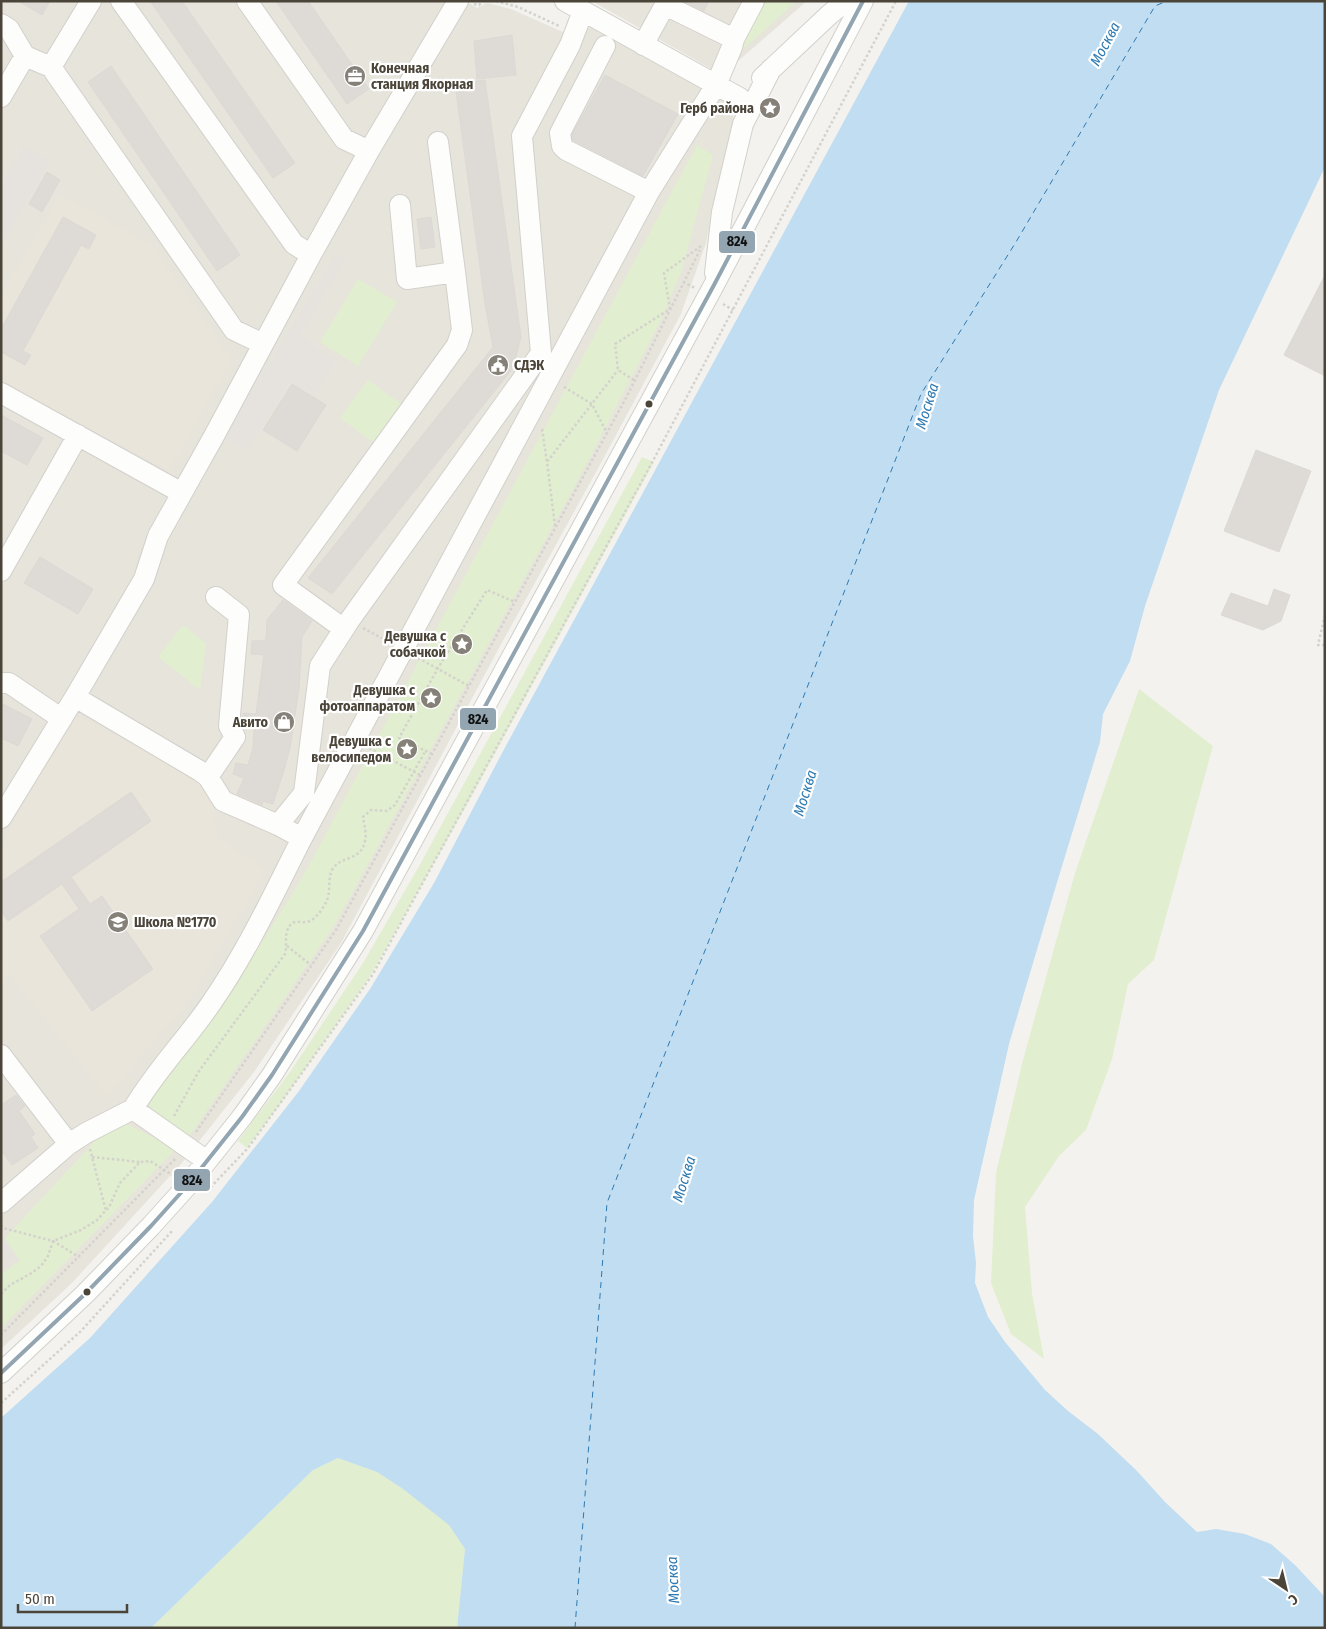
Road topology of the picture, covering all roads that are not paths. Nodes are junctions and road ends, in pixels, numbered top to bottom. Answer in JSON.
{"nodes":[{"id":1,"x":92,"y":1,"type":"edge"},
{"id":2,"x":121,"y":1,"type":"edge"},
{"id":3,"x":247,"y":1,"type":"edge"},
{"id":4,"x":458,"y":1,"type":"edge"},
{"id":5,"x":565,"y":1,"type":"edge"},
{"id":6,"x":754,"y":1,"type":"edge"},
{"id":7,"x":846,"y":1,"type":"edge"},
{"id":8,"x":863,"y":1,"type":"edge"},
{"id":9,"x":583,"y":11,"type":"junction"},
{"id":10,"x":829,"y":15,"type":"junction"},
{"id":11,"x":1,"y":24,"type":"edge"},
{"id":12,"x":846,"y":33,"type":"junction"},
{"id":13,"x":734,"y":39,"type":"junction"},
{"id":14,"x":642,"y":45,"type":"junction"},
{"id":15,"x":605,"y":46,"type":"dead end"},
{"id":16,"x":25,"y":56,"type":"junction"},
{"id":17,"x":50,"y":67,"type":"junction"},
{"id":18,"x":771,"y":69,"type":"junction"},
{"id":19,"x":716,"y":85,"type":"junction"},
{"id":20,"x":1,"y":97,"type":"edge"},
{"id":21,"x":740,"y":98,"type":"junction"},
{"id":22,"x":743,"y":124,"type":"junction"},
{"id":23,"x":438,"y":142,"type":"dead end"},
{"id":24,"x":369,"y":151,"type":"junction"},
{"id":25,"x":649,"y":192,"type":"junction"},
{"id":26,"x":400,"y":205,"type":"dead end"},
{"id":27,"x":722,"y":212,"type":"junction"},
{"id":28,"x":749,"y":217,"type":"junction"},
{"id":29,"x":311,"y":255,"type":"junction"},
{"id":30,"x":454,"y":272,"type":"junction"},
{"id":31,"x":714,"y":285,"type":"junction"},
{"id":32,"x":263,"y":344,"type":"junction"},
{"id":33,"x":1,"y":393,"type":"edge"},
{"id":34,"x":78,"y":435,"type":"junction"},
{"id":35,"x":182,"y":493,"type":"junction"},
{"id":36,"x":3,"y":564,"type":"edge"},
{"id":37,"x":216,"y":597,"type":"dead end"},
{"id":38,"x":347,"y":625,"type":"junction"},
{"id":39,"x":1,"y":682,"type":"edge"},
{"id":40,"x":75,"y":697,"type":"junction"},
{"id":41,"x":62,"y":719,"type":"junction"},
{"id":42,"x":208,"y":777,"type":"junction"},
{"id":43,"x":1,"y":818,"type":"edge"},
{"id":44,"x":278,"y":825,"type":"junction"},
{"id":45,"x":302,"y":838,"type":"junction"},
{"id":46,"x":1,"y":1055,"type":"edge"},
{"id":47,"x":133,"y":1109,"type":"junction"},
{"id":48,"x":69,"y":1144,"type":"junction"},
{"id":49,"x":207,"y":1161,"type":"junction"},
{"id":50,"x":1,"y":1203,"type":"edge"},
{"id":51,"x":1,"y":1373,"type":"edge"}],
"edges":[{"from":1,"to":17,"type":"street"},
{"from":2,"to":29,"type":"street"},
{"from":3,"to":24,"type":"street"},
{"from":4,"to":24,"type":"street"},
{"from":5,"to":9,"type":"street"},
{"from":6,"to":13,"type":"street"},
{"from":7,"to":10,"type":"street"},
{"from":8,"to":12,"type":"street"},
{"from":9,"to":14,"type":"street"},
{"from":9,"to":38,"type":"street"},
{"from":10,"to":12,"type":"street"},
{"from":10,"to":18,"type":"street"},
{"from":11,"to":16,"type":"street"},
{"from":12,"to":28,"type":"street"},
{"from":13,"to":14,"type":"street"},
{"from":13,"to":19,"type":"street"},
{"from":14,"to":19,"type":"street"},
{"from":15,"to":25,"type":"street"},
{"from":16,"to":17,"type":"street"},
{"from":16,"to":20,"type":"street"},
{"from":17,"to":32,"type":"street"},
{"from":18,"to":21,"type":"street"},
{"from":18,"to":22,"type":"street"},
{"from":19,"to":21,"type":"street"},
{"from":19,"to":25,"type":"street"},
{"from":21,"to":22,"type":"street"},
{"from":22,"to":27,"type":"street"},
{"from":23,"to":30,"type":"street"},
{"from":24,"to":29,"type":"street"},
{"from":25,"to":45,"type":"street"},
{"from":26,"to":30,"type":"street"},
{"from":27,"to":28,"type":"street"},
{"from":27,"to":31,"type":"street"},
{"from":28,"to":31,"type":"street"},
{"from":29,"to":32,"type":"street"},
{"from":30,"to":38,"type":"street"},
{"from":31,"to":49,"type":"street"},
{"from":32,"to":35,"type":"street"},
{"from":33,"to":34,"type":"street"},
{"from":34,"to":35,"type":"street"},
{"from":34,"to":36,"type":"street"},
{"from":35,"to":40,"type":"street"},
{"from":37,"to":42,"type":"street"},
{"from":38,"to":44,"type":"street"},
{"from":39,"to":41,"type":"street"},
{"from":40,"to":41,"type":"street"},
{"from":40,"to":42,"type":"street"},
{"from":41,"to":43,"type":"street"},
{"from":42,"to":44,"type":"street"},
{"from":44,"to":45,"type":"street"},
{"from":45,"to":47,"type":"street"},
{"from":46,"to":48,"type":"street"},
{"from":47,"to":48,"type":"street"},
{"from":47,"to":49,"type":"street"},
{"from":48,"to":50,"type":"street"},
{"from":49,"to":51,"type":"street"}]}
